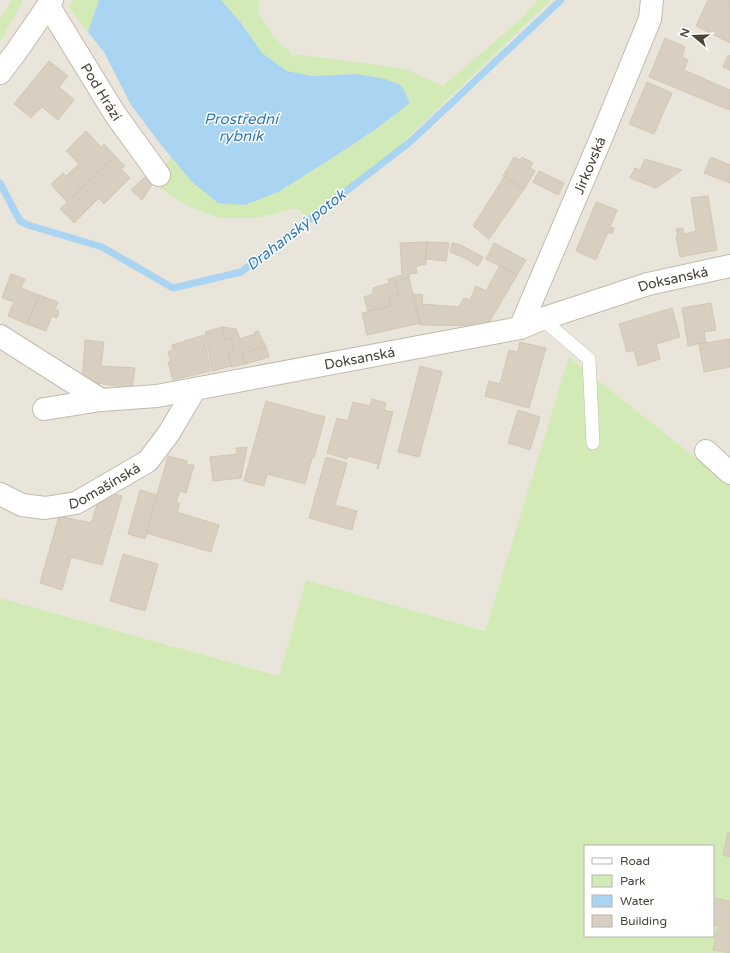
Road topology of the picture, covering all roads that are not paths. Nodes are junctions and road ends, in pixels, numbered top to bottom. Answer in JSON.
{"nodes":[{"id":1,"x":652,"y":0,"type":"edge"},
{"id":2,"x":50,"y":2,"type":"edge"},
{"id":3,"x":0,"y":73,"type":"edge"},
{"id":4,"x":159,"y":175,"type":"dead end"},
{"id":5,"x":730,"y":266,"type":"edge"},
{"id":6,"x":542,"y":319,"type":"junction"},
{"id":7,"x":520,"y":328,"type":"junction"},
{"id":8,"x":0,"y":336,"type":"edge"},
{"id":9,"x":195,"y":389,"type":"junction"},
{"id":10,"x":101,"y":400,"type":"junction"},
{"id":11,"x":44,"y":409,"type":"dead end"},
{"id":12,"x":593,"y":443,"type":"dead end"},
{"id":13,"x":706,"y":451,"type":"dead end"},
{"id":14,"x":730,"y":473,"type":"edge"},
{"id":15,"x":0,"y":494,"type":"edge"}],
"edges":[{"from":1,"to":7,"type":"street","name":"Jirkovská"},
{"from":2,"to":3,"type":"street"},
{"from":2,"to":4,"type":"street","name":"Pod Hrází"},
{"from":5,"to":6,"type":"street","name":"Doksanská"},
{"from":6,"to":7,"type":"street","name":"Doksanská"},
{"from":6,"to":12,"type":"lane"},
{"from":7,"to":9,"type":"street","name":"Doksanská"},
{"from":8,"to":10,"type":"street"},
{"from":9,"to":10,"type":"street","name":"Doksanská"},
{"from":9,"to":15,"type":"street","name":"Domašínská"},
{"from":10,"to":11,"type":"street","name":"Doksanská"},
{"from":13,"to":14,"type":"street"}]}
